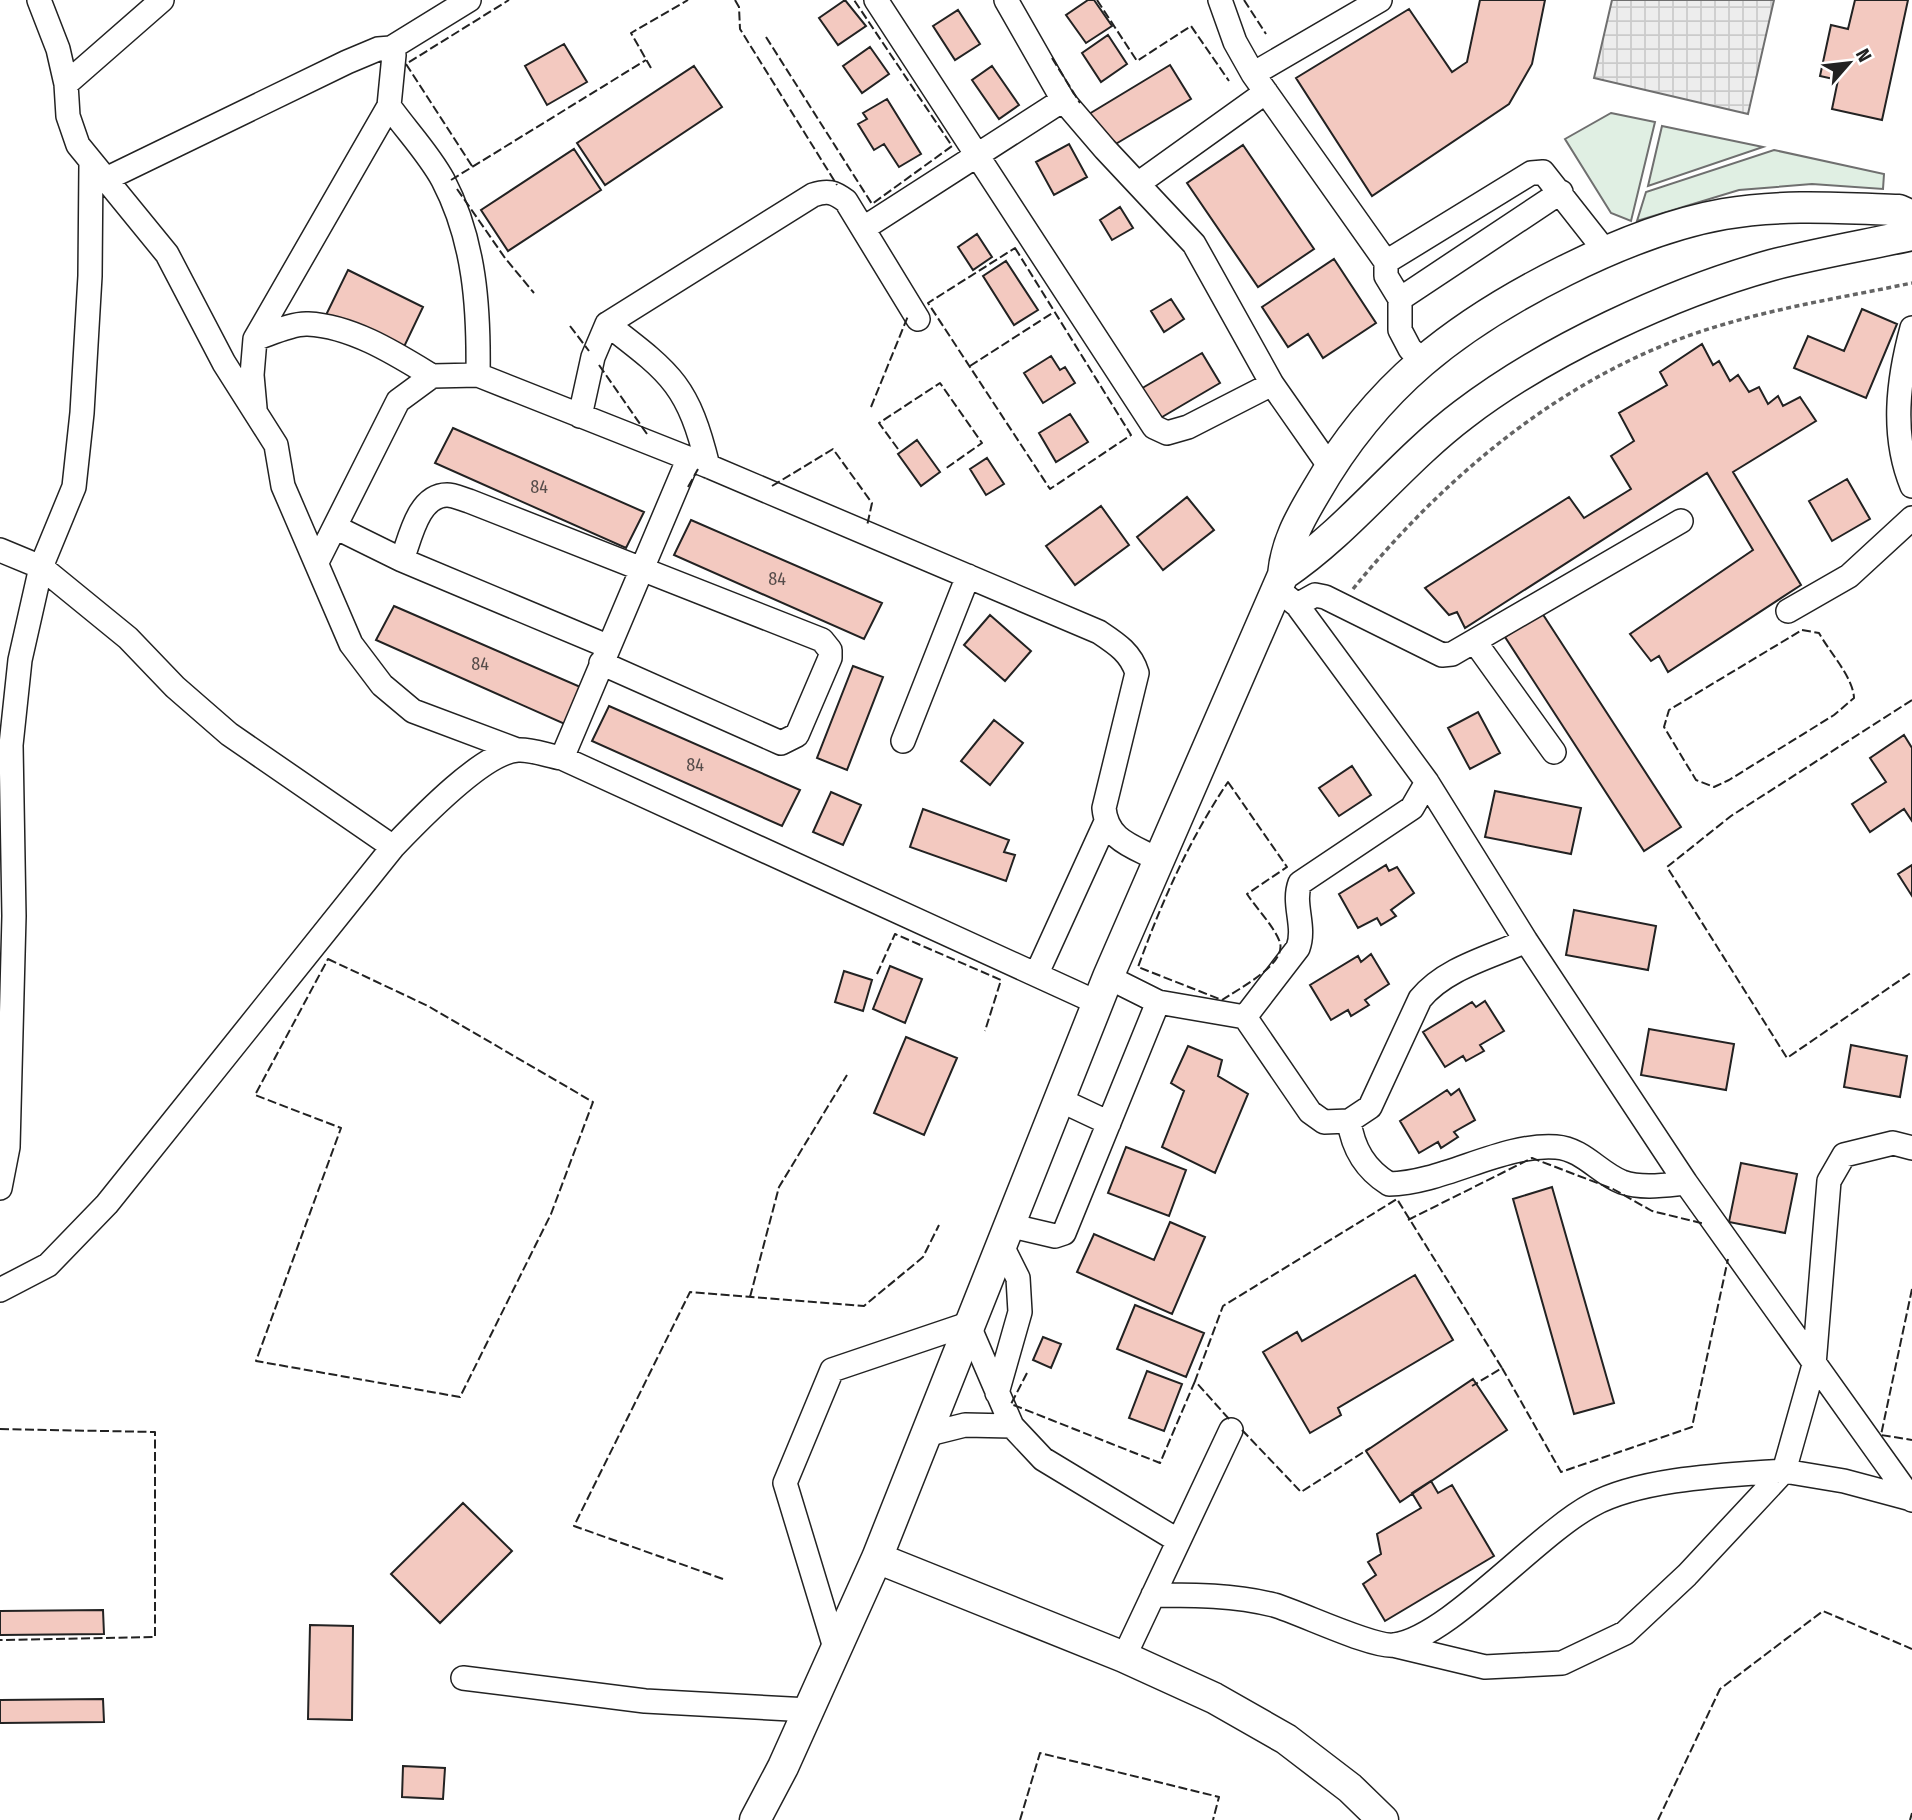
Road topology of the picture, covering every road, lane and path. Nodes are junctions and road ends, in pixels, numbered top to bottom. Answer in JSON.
{"nodes":[{"id":1,"x":39,"y":0,"type":"edge"},
{"id":2,"x":162,"y":0,"type":"edge"},
{"id":3,"x":468,"y":0,"type":"edge"},
{"id":4,"x":876,"y":0,"type":"edge"},
{"id":5,"x":1006,"y":0,"type":"edge"},
{"id":6,"x":1220,"y":0,"type":"edge"},
{"id":7,"x":1380,"y":0,"type":"edge"},
{"id":8,"x":391,"y":48,"type":"junction"},
{"id":9,"x":1259,"y":83,"type":"junction"},
{"id":10,"x":66,"y":84,"type":"junction"},
{"id":11,"x":1063,"y":100,"type":"junction"},
{"id":12,"x":388,"y":106,"type":"junction"},
{"id":13,"x":979,"y":155,"type":"junction"},
{"id":14,"x":99,"y":172,"type":"junction"},
{"id":15,"x":1139,"y":183,"type":"junction"},
{"id":16,"x":1561,"y":192,"type":"junction"},
{"id":17,"x":1912,"y":216,"type":"edge"},
{"id":18,"x":864,"y":228,"type":"junction"},
{"id":19,"x":1912,"y":235,"type":"edge"},
{"id":20,"x":1606,"y":252,"type":"junction"},
{"id":21,"x":1387,"y":262,"type":"junction"},
{"id":22,"x":1912,"y":283,"type":"edge"},
{"id":23,"x":1400,"y":299,"type":"junction"},
{"id":24,"x":918,"y":319,"type":"dead end"},
{"id":25,"x":607,"y":324,"type":"junction"},
{"id":26,"x":1912,"y":328,"type":"edge"},
{"id":27,"x":255,"y":339,"type":"junction"},
{"id":28,"x":1423,"y":361,"type":"junction"},
{"id":29,"x":478,"y":375,"type":"junction"},
{"id":30,"x":432,"y":376,"type":"junction"},
{"id":31,"x":1272,"y":384,"type":"junction"},
{"id":32,"x":255,"y":412,"type":"junction"},
{"id":33,"x":580,"y":416,"type":"junction"},
{"id":34,"x":698,"y":463,"type":"junction"},
{"id":35,"x":1329,"y":467,"type":"junction"},
{"id":36,"x":1912,"y":486,"type":"edge"},
{"id":37,"x":1912,"y":517,"type":"edge"},
{"id":38,"x":1682,"y":521,"type":"dead end"},
{"id":39,"x":335,"y":527,"type":"junction"},
{"id":40,"x":0,"y":550,"type":"edge"},
{"id":41,"x":402,"y":560,"type":"junction"},
{"id":42,"x":317,"y":562,"type":"junction"},
{"id":43,"x":642,"y":566,"type":"junction"},
{"id":44,"x":41,"y":567,"type":"junction"},
{"id":45,"x":968,"y":576,"type":"junction"},
{"id":46,"x":1286,"y":590,"type":"junction"},
{"id":47,"x":1340,"y":604,"type":"junction"},
{"id":48,"x":1788,"y":611,"type":"dead end"},
{"id":49,"x":1475,"y":642,"type":"junction"},
{"id":50,"x":604,"y":654,"type":"junction"},
{"id":51,"x":903,"y":741,"type":"dead end"},
{"id":52,"x":517,"y":750,"type":"junction"},
{"id":53,"x":1553,"y":752,"type":"dead end"},
{"id":54,"x":562,"y":758,"type":"junction"},
{"id":55,"x":1427,"y":782,"type":"junction"},
{"id":56,"x":1105,"y":824,"type":"junction"},
{"id":57,"x":393,"y":847,"type":"junction"},
{"id":58,"x":1159,"y":860,"type":"junction"},
{"id":59,"x":1526,"y":941,"type":"junction"},
{"id":60,"x":1037,"y":973,"type":"junction"},
{"id":61,"x":1103,"y":990,"type":"junction"},
{"id":62,"x":1158,"y":1002,"type":"junction"},
{"id":63,"x":1245,"y":1017,"type":"junction"},
{"id":64,"x":1060,"y":1100,"type":"junction"},
{"id":65,"x":1349,"y":1121,"type":"junction"},
{"id":66,"x":1109,"y":1123,"type":"junction"},
{"id":67,"x":1912,"y":1148,"type":"edge"},
{"id":68,"x":1686,"y":1184,"type":"junction"},
{"id":69,"x":0,"y":1188,"type":"edge"},
{"id":70,"x":1005,"y":1234,"type":"junction"},
{"id":71,"x":0,"y":1290,"type":"edge"},
{"id":72,"x":968,"y":1324,"type":"junction"},
{"id":73,"x":1814,"y":1365,"type":"junction"},
{"id":74,"x":997,"y":1393,"type":"junction"},
{"id":75,"x":1012,"y":1426,"type":"junction"},
{"id":76,"x":1231,"y":1430,"type":"dead end"},
{"id":77,"x":925,"y":1435,"type":"junction"},
{"id":78,"x":1784,"y":1471,"type":"junction"},
{"id":79,"x":1912,"y":1500,"type":"edge"},
{"id":80,"x":1177,"y":1540,"type":"junction"},
{"id":81,"x":877,"y":1558,"type":"junction"},
{"id":82,"x":1153,"y":1595,"type":"junction"},
{"id":83,"x":1393,"y":1645,"type":"junction"},
{"id":84,"x":836,"y":1651,"type":"junction"},
{"id":85,"x":1125,"y":1657,"type":"junction"},
{"id":86,"x":463,"y":1678,"type":"dead end"},
{"id":87,"x":809,"y":1710,"type":"junction"},
{"id":88,"x":755,"y":1820,"type":"edge"},
{"id":89,"x":1383,"y":1820,"type":"edge"}],
"edges":[{"from":1,"to":10,"type":"street"},
{"from":2,"to":10,"type":"street"},
{"from":3,"to":8,"type":"street"},
{"from":4,"to":13,"type":"street"},
{"from":5,"to":11,"type":"street"},
{"from":6,"to":9,"type":"street"},
{"from":7,"to":9,"type":"street"},
{"from":8,"to":12,"type":"street"},
{"from":8,"to":14,"type":"street"},
{"from":9,"to":15,"type":"street"},
{"from":9,"to":21,"type":"street"},
{"from":10,"to":14,"type":"street"},
{"from":11,"to":13,"type":"street"},
{"from":11,"to":15,"type":"street"},
{"from":12,"to":27,"type":"street"},
{"from":12,"to":29,"type":"street"},
{"from":13,"to":18,"type":"street"},
{"from":13,"to":31,"type":"street"},
{"from":14,"to":32,"type":"street"},
{"from":14,"to":44,"type":"street"},
{"from":15,"to":31,"type":"street"},
{"from":16,"to":20,"type":"street"},
{"from":16,"to":21,"type":"street"},
{"from":16,"to":23,"type":"street"},
{"from":17,"to":20,"type":"main road"},
{"from":18,"to":24,"type":"street"},
{"from":18,"to":25,"type":"street"},
{"from":19,"to":46,"type":"main road"},
{"from":20,"to":28,"type":"main road"},
{"from":21,"to":23,"type":"street"},
{"from":22,"to":47,"type":"path"},
{"from":23,"to":28,"type":"street"},
{"from":25,"to":33,"type":"street"},
{"from":25,"to":34,"type":"street"},
{"from":26,"to":36,"type":"street"},
{"from":27,"to":30,"type":"street"},
{"from":27,"to":32,"type":"street"},
{"from":28,"to":35,"type":"main road"},
{"from":29,"to":30,"type":"street"},
{"from":29,"to":33,"type":"street"},
{"from":30,"to":39,"type":"street"},
{"from":31,"to":35,"type":"street"},
{"from":32,"to":42,"type":"street"},
{"from":33,"to":34,"type":"street"},
{"from":34,"to":43,"type":"street"},
{"from":34,"to":45,"type":"street"},
{"from":35,"to":46,"type":"main road"},
{"from":37,"to":48,"type":"street"},
{"from":38,"to":49,"type":"street"},
{"from":39,"to":41,"type":"street"},
{"from":39,"to":42,"type":"street"},
{"from":40,"to":44,"type":"street"},
{"from":41,"to":43,"type":"street"},
{"from":41,"to":50,"type":"street"},
{"from":42,"to":52,"type":"street"},
{"from":43,"to":50,"type":"street"},
{"from":43,"to":50,"type":"street"},
{"from":44,"to":57,"type":"street"},
{"from":44,"to":69,"type":"street"},
{"from":45,"to":51,"type":"street"},
{"from":45,"to":56,"type":"street"},
{"from":46,"to":47,"type":"street"},
{"from":46,"to":55,"type":"street"},
{"from":46,"to":58,"type":"main road"},
{"from":47,"to":49,"type":"street"},
{"from":49,"to":53,"type":"street"},
{"from":50,"to":54,"type":"street"},
{"from":52,"to":54,"type":"street"},
{"from":52,"to":57,"type":"street"},
{"from":54,"to":60,"type":"street"},
{"from":55,"to":59,"type":"street"},
{"from":55,"to":63,"type":"street"},
{"from":56,"to":58,"type":"street"},
{"from":56,"to":60,"type":"street"},
{"from":57,"to":71,"type":"street"},
{"from":58,"to":61,"type":"main road"},
{"from":59,"to":65,"type":"street"},
{"from":59,"to":68,"type":"street"},
{"from":60,"to":61,"type":"street"},
{"from":61,"to":62,"type":"street"},
{"from":61,"to":64,"type":"main road"},
{"from":62,"to":63,"type":"street"},
{"from":62,"to":66,"type":"street"},
{"from":63,"to":65,"type":"street"},
{"from":64,"to":66,"type":"street"},
{"from":64,"to":70,"type":"main road"},
{"from":65,"to":68,"type":"street"},
{"from":66,"to":70,"type":"street"},
{"from":67,"to":73,"type":"street"},
{"from":68,"to":73,"type":"street"},
{"from":70,"to":72,"type":"main road"},
{"from":70,"to":74,"type":"street"},
{"from":72,"to":74,"type":"street"},
{"from":72,"to":77,"type":"main road"},
{"from":72,"to":84,"type":"street"},
{"from":73,"to":78,"type":"street"},
{"from":73,"to":79,"type":"street"},
{"from":74,"to":75,"type":"street"},
{"from":75,"to":77,"type":"street"},
{"from":75,"to":80,"type":"street"},
{"from":76,"to":80,"type":"street"},
{"from":77,"to":81,"type":"main road"},
{"from":78,"to":79,"type":"street"},
{"from":78,"to":83,"type":"street"},
{"from":78,"to":83,"type":"street"},
{"from":80,"to":82,"type":"street"},
{"from":81,"to":84,"type":"main road"},
{"from":81,"to":85,"type":"main road"},
{"from":82,"to":83,"type":"street"},
{"from":82,"to":85,"type":"street"},
{"from":84,"to":87,"type":"main road"},
{"from":85,"to":89,"type":"main road"},
{"from":86,"to":87,"type":"street"},
{"from":87,"to":88,"type":"main road"}]}
